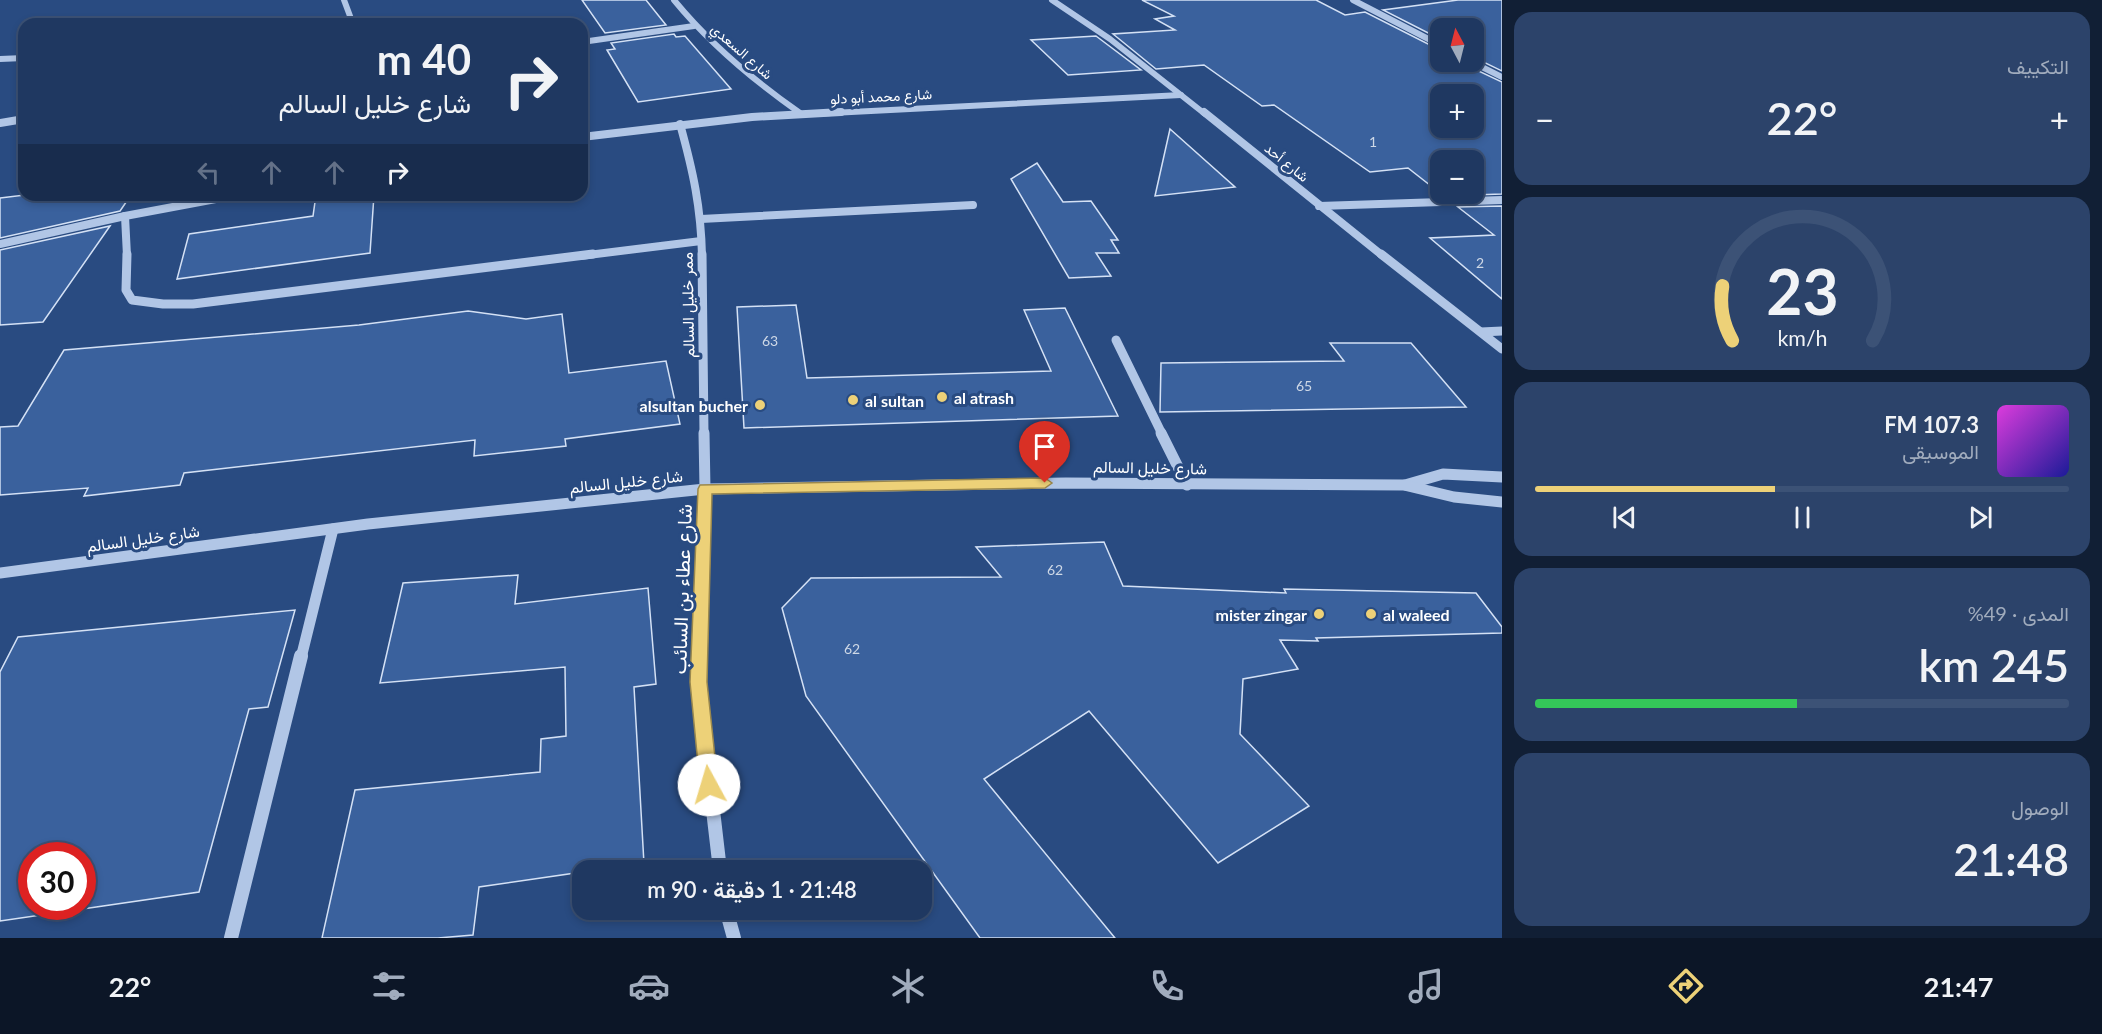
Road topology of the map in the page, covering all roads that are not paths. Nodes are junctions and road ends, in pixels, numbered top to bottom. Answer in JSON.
{"nodes":[{"id":1,"x":344,"y":0,"type":"edge"},
{"id":2,"x":674,"y":0,"type":"edge"},
{"id":3,"x":1052,"y":0,"type":"edge"},
{"id":4,"x":1353,"y":0,"type":"edge"},
{"id":5,"x":351,"y":18,"type":"edge"},
{"id":6,"x":694,"y":26,"type":"junction"},
{"id":7,"x":1430,"y":40,"type":"edge"},
{"id":8,"x":588,"y":41,"type":"edge"},
{"id":9,"x":18,"y":58,"type":"edge"},
{"id":10,"x":0,"y":59,"type":"edge"},
{"id":11,"x":1484,"y":68,"type":"edge"},
{"id":12,"x":1502,"y":77,"type":"edge"},
{"id":13,"x":1181,"y":95,"type":"junction"},
{"id":14,"x":800,"y":114,"type":"junction"},
{"id":15,"x":18,"y":120,"type":"edge"},
{"id":16,"x":0,"y":123,"type":"edge"},
{"id":17,"x":680,"y":124,"type":"junction"},
{"id":18,"x":588,"y":136,"type":"edge"},
{"id":19,"x":1502,"y":200,"type":"edge"},
{"id":20,"x":205,"y":201,"type":"edge"},
{"id":21,"x":973,"y":205,"type":"dead end"},
{"id":22,"x":1319,"y":206,"type":"junction"},
{"id":23,"x":125,"y":216,"type":"junction"},
{"id":24,"x":701,"y":219,"type":"junction"},
{"id":25,"x":701,"y":240,"type":"junction"},
{"id":26,"x":0,"y":244,"type":"edge"},
{"id":27,"x":1502,"y":331,"type":"edge"},
{"id":28,"x":1481,"y":332,"type":"junction"},
{"id":29,"x":1116,"y":340,"type":"dead end"},
{"id":30,"x":1502,"y":349,"type":"edge"},
{"id":31,"x":1502,"y":477,"type":"edge"},
{"id":32,"x":1186,"y":484,"type":"junction"},
{"id":33,"x":1404,"y":485,"type":"junction"},
{"id":34,"x":705,"y":489,"type":"junction"},
{"id":35,"x":1502,"y":502,"type":"edge"},
{"id":36,"x":333,"y":529,"type":"junction"},
{"id":37,"x":0,"y":573,"type":"edge"},
{"id":38,"x":719,"y":860,"type":"edge"},
{"id":39,"x":729,"y":920,"type":"edge"},
{"id":40,"x":231,"y":938,"type":"edge"},
{"id":41,"x":734,"y":938,"type":"edge"}],
"edges":[{"from":1,"to":5,"type":"street"},
{"from":2,"to":6,"type":"street","name":"شارع السعدي"},
{"from":3,"to":13,"type":"street","name":"شارع أحد"},
{"from":4,"to":7,"type":"street"},
{"from":6,"to":8,"type":"street"},
{"from":6,"to":14,"type":"street","name":"شارع السعدي"},
{"from":9,"to":10,"type":"street"},
{"from":11,"to":12,"type":"street"},
{"from":13,"to":14,"type":"street","name":"شارع محمد أبو دلو"},
{"from":13,"to":22,"type":"street","name":"شارع أحد"},
{"from":14,"to":17,"type":"street","name":"شارع محمد أبو دلو"},
{"from":15,"to":16,"type":"street"},
{"from":17,"to":18,"type":"street","name":"شارع محمد أبو دلو"},
{"from":17,"to":24,"type":"street","name":"ممر خليل السالم"},
{"from":19,"to":22,"type":"street"},
{"from":20,"to":23,"type":"street"},
{"from":21,"to":24,"type":"street"},
{"from":22,"to":28,"type":"street","name":"شارع أحد"},
{"from":23,"to":25,"type":"street"},
{"from":23,"to":26,"type":"street"},
{"from":24,"to":25,"type":"street","name":"ممر خليل السالم"},
{"from":25,"to":34,"type":"street","name":"ممر خليل السالم"},
{"from":27,"to":28,"type":"street"},
{"from":28,"to":30,"type":"street","name":"شارع أحد"},
{"from":29,"to":32,"type":"street"},
{"from":31,"to":33,"type":"street","name":"شارع خليل السالم"},
{"from":32,"to":33,"type":"street","name":"شارع خليل السالم"},
{"from":32,"to":34,"type":"street","name":"شارع خليل السالم"},
{"from":33,"to":35,"type":"street","name":"شارع خليل السالم"},
{"from":34,"to":36,"type":"street","name":"شارع خليل السالم"},
{"from":34,"to":38,"type":"street","name":"شارع عطاء بن السائب"},
{"from":36,"to":37,"type":"street","name":"شارع خليل السالم"},
{"from":36,"to":40,"type":"street"},
{"from":39,"to":41,"type":"street"}]}
